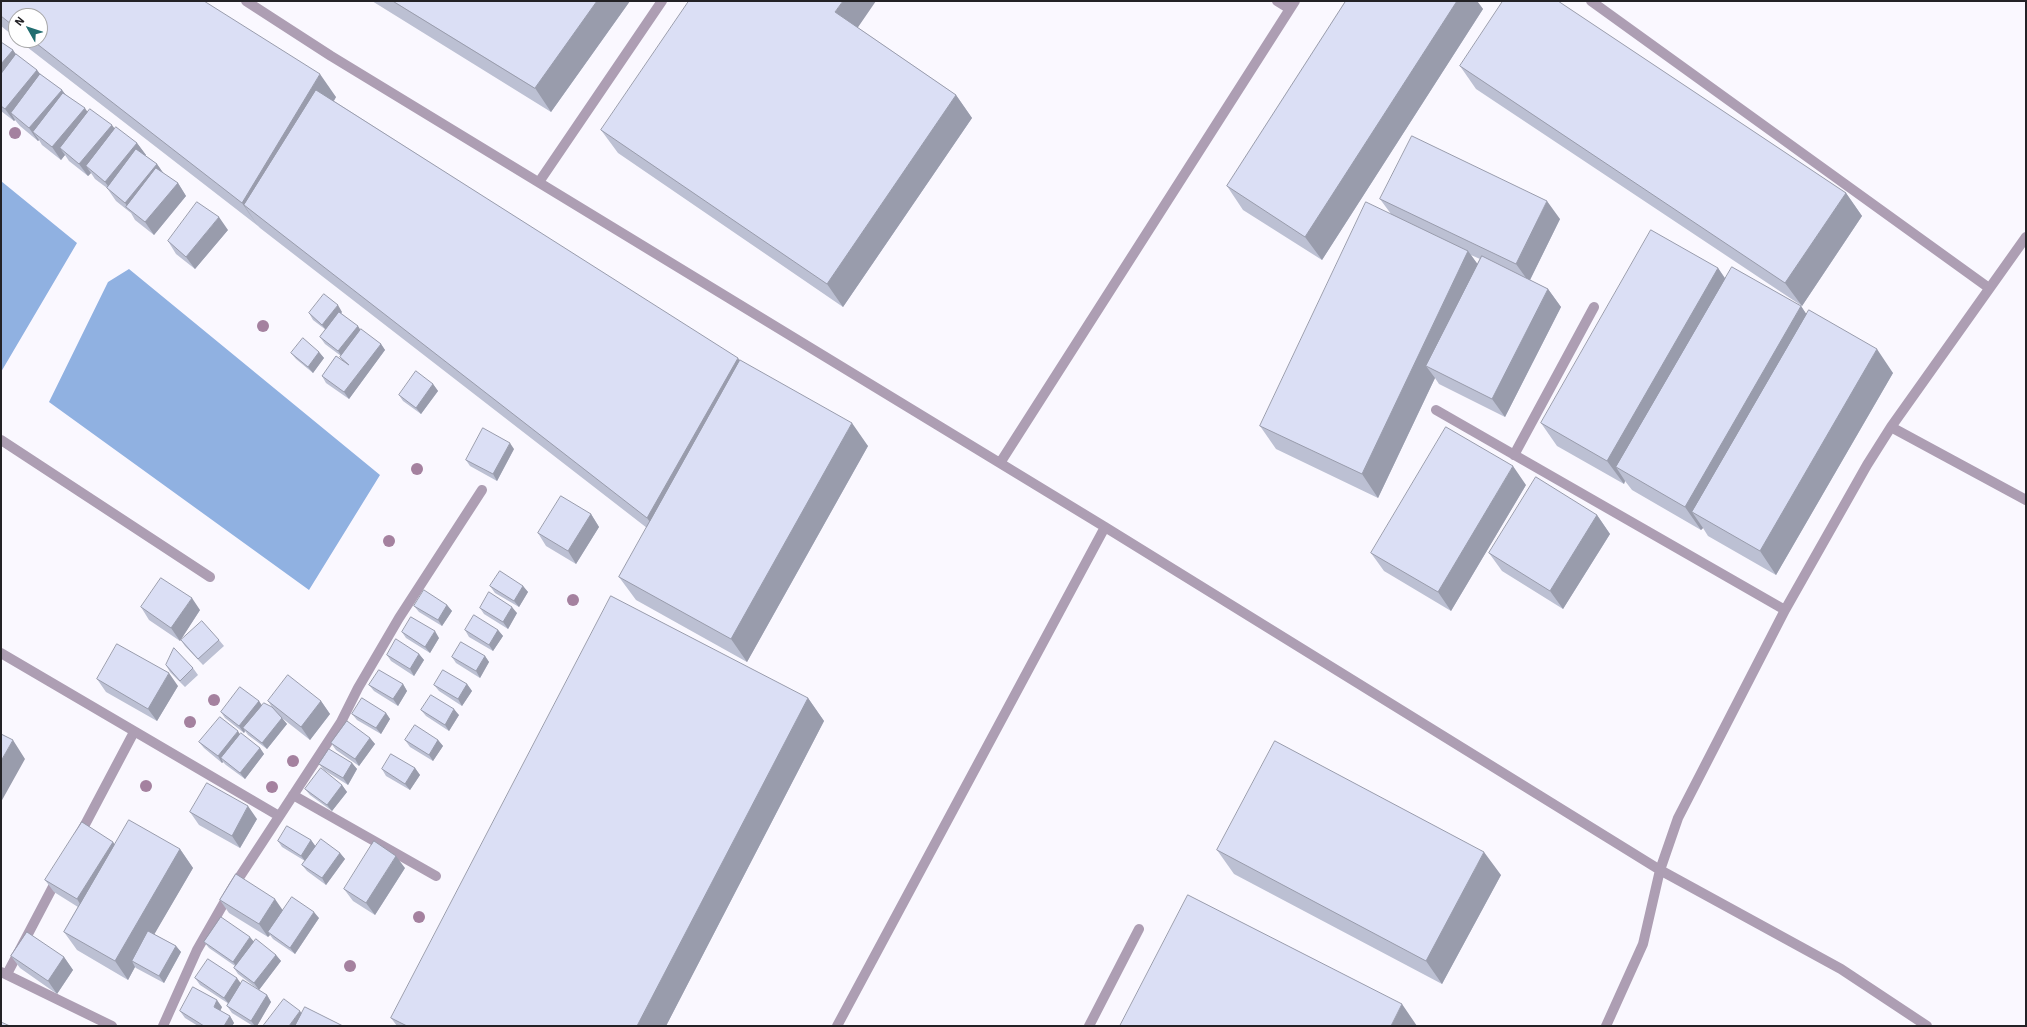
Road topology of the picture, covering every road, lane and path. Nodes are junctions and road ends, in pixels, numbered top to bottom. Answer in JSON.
{"nodes":[{"id":1,"x":246,"y":1,"type":"edge"},
{"id":2,"x":662,"y":1,"type":"edge"},
{"id":3,"x":1277,"y":1,"type":"edge"},
{"id":4,"x":1591,"y":1,"type":"edge"},
{"id":5,"x":1292,"y":5,"type":"edge"},
{"id":6,"x":539,"y":182,"type":"junction"},
{"id":7,"x":2026,"y":237,"type":"edge"},
{"id":8,"x":1989,"y":288,"type":"junction"},
{"id":9,"x":1594,"y":307,"type":"dead end"},
{"id":10,"x":1436,"y":410,"type":"dead end"},
{"id":11,"x":1891,"y":427,"type":"junction"},
{"id":12,"x":1,"y":440,"type":"edge"},
{"id":13,"x":1514,"y":455,"type":"junction"},
{"id":14,"x":1000,"y":463,"type":"junction"},
{"id":15,"x":482,"y":490,"type":"dead end"},
{"id":16,"x":2026,"y":500,"type":"edge"},
{"id":17,"x":1104,"y":527,"type":"junction"},
{"id":18,"x":210,"y":578,"type":"dead end"},
{"id":19,"x":1785,"y":610,"type":"junction"},
{"id":20,"x":1,"y":654,"type":"edge"},
{"id":21,"x":134,"y":732,"type":"junction"},
{"id":22,"x":293,"y":795,"type":"junction"},
{"id":23,"x":279,"y":816,"type":"junction"},
{"id":24,"x":76,"y":842,"type":"edge"},
{"id":25,"x":61,"y":870,"type":"edge"},
{"id":26,"x":1660,"y":870,"type":"junction"},
{"id":27,"x":436,"y":876,"type":"dead end"},
{"id":28,"x":1139,"y":929,"type":"dead end"},
{"id":29,"x":4,"y":973,"type":"edge"},
{"id":30,"x":112,"y":1026,"type":"edge"},
{"id":31,"x":163,"y":1026,"type":"edge"},
{"id":32,"x":837,"y":1026,"type":"edge"},
{"id":33,"x":1089,"y":1026,"type":"edge"},
{"id":34,"x":1606,"y":1026,"type":"edge"},
{"id":35,"x":1927,"y":1026,"type":"edge"}],
"edges":[{"from":1,"to":6,"type":"street"},
{"from":2,"to":6,"type":"street"},
{"from":3,"to":5,"type":"street"},
{"from":4,"to":8,"type":"street"},
{"from":5,"to":14,"type":"street"},
{"from":6,"to":14,"type":"street"},
{"from":7,"to":8,"type":"street"},
{"from":8,"to":11,"type":"street"},
{"from":9,"to":13,"type":"street"},
{"from":10,"to":13,"type":"street"},
{"from":11,"to":16,"type":"street"},
{"from":11,"to":19,"type":"street"},
{"from":12,"to":18,"type":"street"},
{"from":13,"to":19,"type":"street"},
{"from":14,"to":17,"type":"street"},
{"from":15,"to":22,"type":"street"},
{"from":17,"to":26,"type":"street"},
{"from":17,"to":32,"type":"street"},
{"from":19,"to":26,"type":"street"},
{"from":20,"to":21,"type":"street"},
{"from":21,"to":23,"type":"street"},
{"from":21,"to":24,"type":"street"},
{"from":22,"to":23,"type":"street"},
{"from":22,"to":27,"type":"street"},
{"from":23,"to":31,"type":"street"},
{"from":25,"to":29,"type":"street"},
{"from":26,"to":34,"type":"street"},
{"from":26,"to":35,"type":"street"},
{"from":28,"to":33,"type":"street"},
{"from":29,"to":30,"type":"street"}]}
